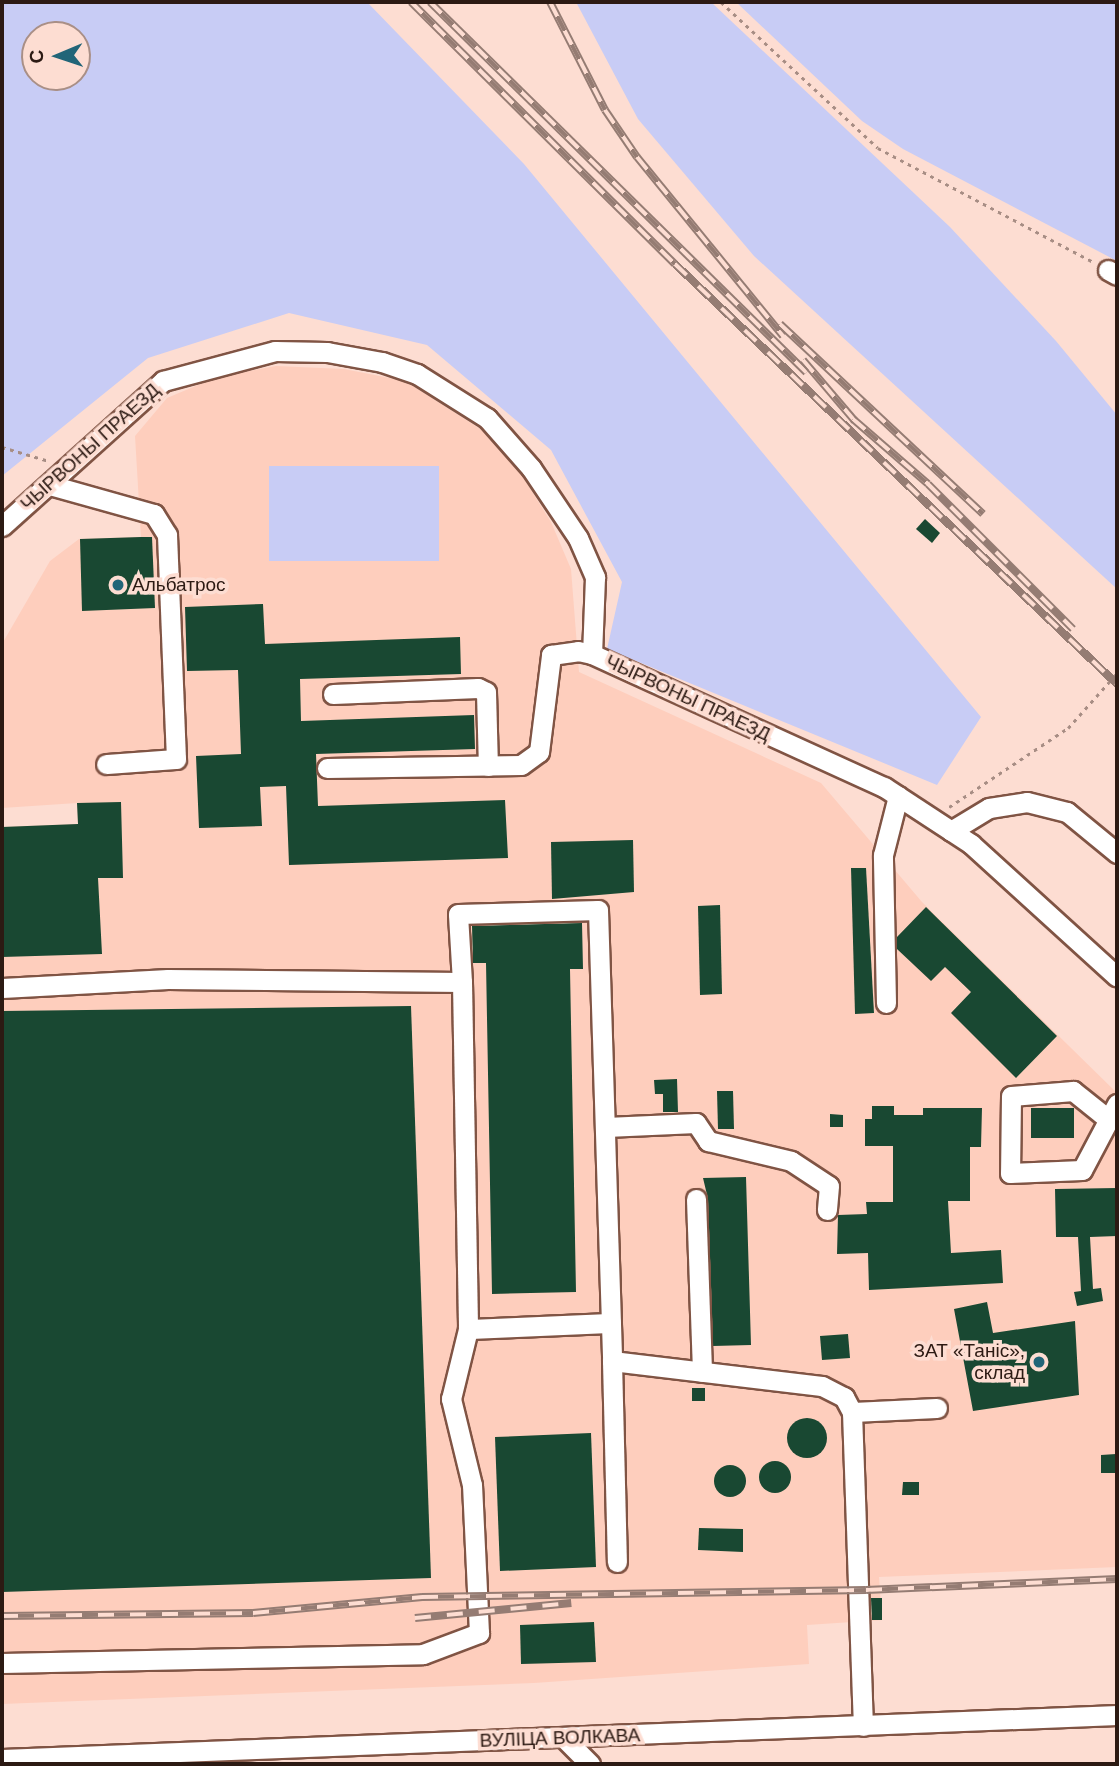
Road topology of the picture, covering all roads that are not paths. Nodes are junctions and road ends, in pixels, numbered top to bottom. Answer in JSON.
{"nodes":[{"id":1,"x":50,"y":485,"type":"junction"},
{"id":2,"x":2,"y":526,"type":"edge"},
{"id":3,"x":592,"y":654,"type":"junction"},
{"id":4,"x":333,"y":694,"type":"dead end"},
{"id":5,"x":106,"y":764,"type":"dead end"},
{"id":6,"x":488,"y":766,"type":"junction"},
{"id":7,"x":327,"y":768,"type":"dead end"},
{"id":8,"x":898,"y":796,"type":"junction"},
{"id":9,"x":951,"y":831,"type":"junction"},
{"id":10,"x":1117,"y":853,"type":"edge"},
{"id":11,"x":1117,"y":977,"type":"edge"},
{"id":12,"x":463,"y":982,"type":"junction"},
{"id":13,"x":2,"y":988,"type":"edge"},
{"id":14,"x":886,"y":1003,"type":"dead end"},
{"id":15,"x":1112,"y":1111,"type":"edge"},
{"id":16,"x":606,"y":1127,"type":"junction"},
{"id":17,"x":696,"y":1199,"type":"dead end"},
{"id":18,"x":827,"y":1210,"type":"dead end"},
{"id":19,"x":611,"y":1323,"type":"junction"},
{"id":20,"x":468,"y":1329,"type":"junction"},
{"id":21,"x":612,"y":1362,"type":"junction"},
{"id":22,"x":702,"y":1372,"type":"junction"},
{"id":23,"x":937,"y":1408,"type":"dead end"},
{"id":24,"x":852,"y":1412,"type":"junction"},
{"id":25,"x":617,"y":1562,"type":"dead end"},
{"id":26,"x":2,"y":1663,"type":"edge"},
{"id":27,"x":1117,"y":1715,"type":"edge"},
{"id":28,"x":863,"y":1726,"type":"junction"},
{"id":29,"x":564,"y":1738,"type":"junction"},
{"id":30,"x":200,"y":1758,"type":"edge"},
{"id":31,"x":2,"y":1759,"type":"edge"},
{"id":32,"x":590,"y":1764,"type":"edge"}],
"edges":[{"from":1,"to":2,"type":"street","name":"ЧЫРВОНЫ ПРАЕЗД"},
{"from":1,"to":3,"type":"street","name":"ЧЫРВОНЫ ПРАЕЗД"},
{"from":1,"to":5,"type":"street"},
{"from":3,"to":6,"type":"street"},
{"from":3,"to":8,"type":"street","name":"ЧЫРВОНЫ ПРАЕЗД"},
{"from":4,"to":6,"type":"street"},
{"from":6,"to":7,"type":"street"},
{"from":8,"to":9,"type":"street","name":"ЧЫРВОНЫ ПРАЕЗД"},
{"from":8,"to":14,"type":"street"},
{"from":9,"to":10,"type":"street"},
{"from":9,"to":11,"type":"street","name":"ЧЫРВОНЫ ПРАЕЗД"},
{"from":12,"to":13,"type":"street"},
{"from":12,"to":16,"type":"street"},
{"from":12,"to":20,"type":"street"},
{"from":15,"to":15,"type":"street"},
{"from":16,"to":18,"type":"street"},
{"from":16,"to":19,"type":"street"},
{"from":17,"to":22,"type":"street"},
{"from":19,"to":20,"type":"street"},
{"from":19,"to":21,"type":"street"},
{"from":20,"to":26,"type":"street"},
{"from":21,"to":22,"type":"street"},
{"from":21,"to":25,"type":"street"},
{"from":22,"to":24,"type":"street"},
{"from":23,"to":24,"type":"street"},
{"from":24,"to":28,"type":"street"},
{"from":27,"to":28,"type":"street","name":"ВУЛІЦА ВОЛКАВА"},
{"from":28,"to":29,"type":"street","name":"ВУЛІЦА ВОЛКАВА"},
{"from":29,"to":30,"type":"street","name":"ВУЛІЦА ВОЛКАВА"},
{"from":29,"to":32,"type":"street"},
{"from":30,"to":31,"type":"street","name":"ВУЛІЦА ВОЛКАВА"}]}
